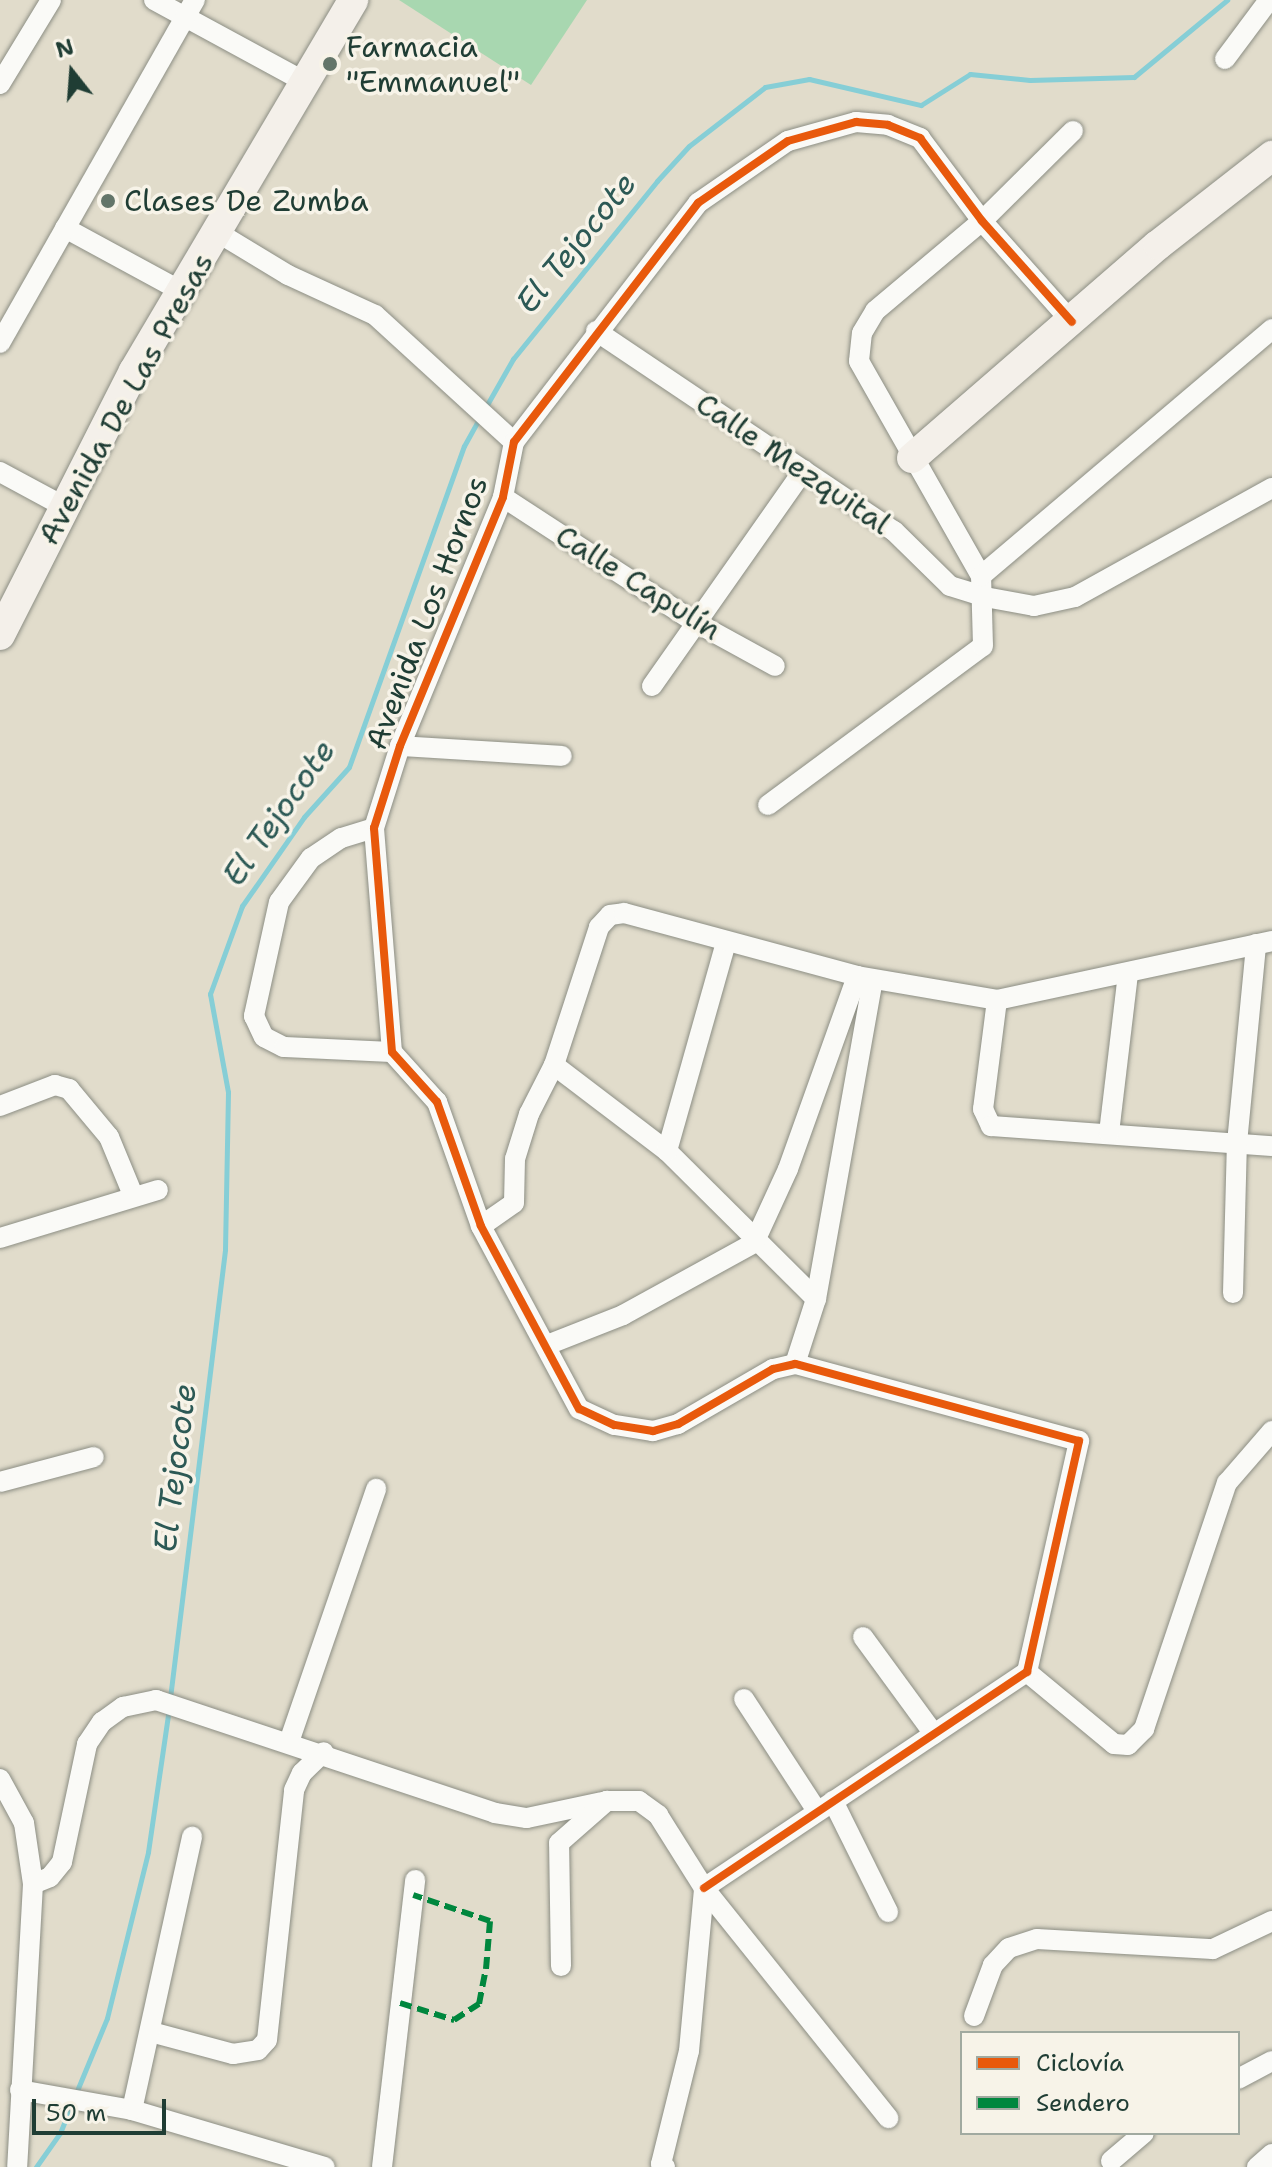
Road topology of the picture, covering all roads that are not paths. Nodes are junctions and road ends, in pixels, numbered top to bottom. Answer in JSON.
{"nodes":[{"id":1,"x":51,"y":0,"type":"edge"},
{"id":2,"x":154,"y":0,"type":"edge"},
{"id":3,"x":353,"y":0,"type":"edge"},
{"id":4,"x":1269,"y":0,"type":"edge"},
{"id":5,"x":189,"y":8,"type":"edge"},
{"id":6,"x":1225,"y":59,"type":"dead end"},
{"id":7,"x":303,"y":81,"type":"junction"},
{"id":8,"x":0,"y":84,"type":"edge"},
{"id":9,"x":1073,"y":131,"type":"dead end"},
{"id":10,"x":1272,"y":156,"type":"edge"},
{"id":11,"x":982,"y":221,"type":"junction"},
{"id":12,"x":65,"y":228,"type":"junction"},
{"id":13,"x":217,"y":232,"type":"junction"},
{"id":14,"x":181,"y":291,"type":"junction"},
{"id":15,"x":1072,"y":322,"type":"junction"},
{"id":16,"x":1272,"y":329,"type":"edge"},
{"id":17,"x":596,"y":331,"type":"junction"},
{"id":18,"x":0,"y":343,"type":"edge"},
{"id":19,"x":514,"y":442,"type":"junction"},
{"id":20,"x":912,"y":458,"type":"junction"},
{"id":21,"x":804,"y":470,"type":"junction"},
{"id":22,"x":0,"y":472,"type":"edge"},
{"id":23,"x":1272,"y":488,"type":"edge"},
{"id":24,"x":503,"y":497,"type":"junction"},
{"id":25,"x":65,"y":507,"type":"junction"},
{"id":26,"x":983,"y":586,"type":"junction"},
{"id":27,"x":695,"y":622,"type":"junction"},
{"id":28,"x":0,"y":635,"type":"edge"},
{"id":29,"x":775,"y":666,"type":"dead end"},
{"id":30,"x":652,"y":686,"type":"dead end"},
{"id":31,"x":400,"y":746,"type":"junction"},
{"id":32,"x":562,"y":756,"type":"dead end"},
{"id":33,"x":768,"y":805,"type":"dead end"},
{"id":34,"x":374,"y":828,"type":"junction"},
{"id":35,"x":1264,"y":942,"type":"edge"},
{"id":36,"x":726,"y":943,"type":"junction"},
{"id":37,"x":1128,"y":973,"type":"junction"},
{"id":38,"x":865,"y":978,"type":"junction"},
{"id":39,"x":997,"y":1000,"type":"junction"},
{"id":40,"x":392,"y":1052,"type":"junction"},
{"id":41,"x":554,"y":1065,"type":"junction"},
{"id":42,"x":0,"y":1106,"type":"edge"},
{"id":43,"x":1109,"y":1133,"type":"junction"},
{"id":44,"x":1237,"y":1143,"type":"junction"},
{"id":45,"x":1272,"y":1146,"type":"edge"},
{"id":46,"x":667,"y":1151,"type":"junction"},
{"id":47,"x":158,"y":1190,"type":"dead end"},
{"id":48,"x":133,"y":1195,"type":"junction"},
{"id":49,"x":481,"y":1226,"type":"junction"},
{"id":50,"x":0,"y":1238,"type":"edge"},
{"id":51,"x":754,"y":1243,"type":"junction"},
{"id":52,"x":1233,"y":1293,"type":"dead end"},
{"id":53,"x":816,"y":1299,"type":"junction"},
{"id":54,"x":547,"y":1345,"type":"junction"},
{"id":55,"x":795,"y":1364,"type":"junction"},
{"id":56,"x":1272,"y":1431,"type":"edge"},
{"id":57,"x":94,"y":1457,"type":"dead end"},
{"id":58,"x":0,"y":1482,"type":"edge"},
{"id":59,"x":376,"y":1489,"type":"dead end"},
{"id":60,"x":863,"y":1637,"type":"dead end"},
{"id":61,"x":1027,"y":1672,"type":"junction"},
{"id":62,"x":744,"y":1699,"type":"dead end"},
{"id":63,"x":934,"y":1734,"type":"junction"},
{"id":64,"x":289,"y":1742,"type":"junction"},
{"id":65,"x":324,"y":1752,"type":"junction"},
{"id":66,"x":0,"y":1779,"type":"edge"},
{"id":67,"x":607,"y":1801,"type":"junction"},
{"id":68,"x":825,"y":1806,"type":"junction"},
{"id":69,"x":192,"y":1837,"type":"dead end"},
{"id":70,"x":415,"y":1880,"type":"dead end"},
{"id":71,"x":33,"y":1884,"type":"junction"},
{"id":72,"x":704,"y":1888,"type":"junction"},
{"id":73,"x":888,"y":1912,"type":"dead end"},
{"id":74,"x":1272,"y":1921,"type":"edge"},
{"id":75,"x":561,"y":1966,"type":"dead end"},
{"id":76,"x":974,"y":2016,"type":"dead end"},
{"id":77,"x":151,"y":2032,"type":"junction"},
{"id":78,"x":1272,"y":2061,"type":"edge"},
{"id":79,"x":1240,"y":2078,"type":"edge"},
{"id":80,"x":20,"y":2090,"type":"junction"},
{"id":81,"x":132,"y":2110,"type":"junction"},
{"id":82,"x":888,"y":2118,"type":"dead end"},
{"id":83,"x":1142,"y":2135,"type":"edge"},
{"id":84,"x":1272,"y":2154,"type":"edge"},
{"id":85,"x":1111,"y":2161,"type":"dead end"},
{"id":86,"x":17,"y":2167,"type":"edge"},
{"id":87,"x":325,"y":2167,"type":"edge"},
{"id":88,"x":382,"y":2167,"type":"edge"},
{"id":89,"x":665,"y":2167,"type":"edge"},
{"id":90,"x":1257,"y":2167,"type":"edge"}],
"edges":[{"from":1,"to":8,"type":"street"},
{"from":2,"to":5,"type":"street"},
{"from":3,"to":7,"type":"main road","name":"Avenida De Las Presas"},
{"from":4,"to":6,"type":"street"},
{"from":5,"to":7,"type":"street"},
{"from":5,"to":12,"type":"street"},
{"from":7,"to":13,"type":"main road","name":"Avenida De Las Presas"},
{"from":9,"to":11,"type":"street"},
{"from":10,"to":15,"type":"main road"},
{"from":11,"to":15,"type":"street","name":"Avenida Los Hornos"},
{"from":11,"to":17,"type":"street","name":"Avenida Los Hornos"},
{"from":11,"to":20,"type":"street"},
{"from":12,"to":14,"type":"street"},
{"from":12,"to":18,"type":"street"},
{"from":13,"to":14,"type":"main road","name":"Avenida De Las Presas"},
{"from":13,"to":19,"type":"street"},
{"from":14,"to":25,"type":"main road","name":"Avenida De Las Presas"},
{"from":15,"to":20,"type":"main road"},
{"from":16,"to":26,"type":"street"},
{"from":17,"to":19,"type":"street","name":"Avenida Los Hornos"},
{"from":17,"to":21,"type":"street","name":"Calle Mezquital"},
{"from":19,"to":24,"type":"street","name":"Avenida Los Hornos"},
{"from":20,"to":26,"type":"street"},
{"from":21,"to":26,"type":"street","name":"Calle Mezquital"},
{"from":21,"to":27,"type":"street"},
{"from":22,"to":25,"type":"street"},
{"from":23,"to":26,"type":"street","name":"Calle Mezquital"},
{"from":24,"to":27,"type":"street","name":"Calle Capulín"},
{"from":24,"to":31,"type":"street","name":"Avenida Los Hornos"},
{"from":25,"to":28,"type":"main road","name":"Avenida De Las Presas"},
{"from":26,"to":33,"type":"street"},
{"from":27,"to":29,"type":"street","name":"Calle Capulín"},
{"from":27,"to":30,"type":"street"},
{"from":31,"to":32,"type":"street"},
{"from":31,"to":34,"type":"street","name":"Avenida Los Hornos"},
{"from":34,"to":40,"type":"street"},
{"from":34,"to":40,"type":"street"},
{"from":35,"to":37,"type":"street"},
{"from":35,"to":44,"type":"street"},
{"from":36,"to":38,"type":"street"},
{"from":36,"to":41,"type":"street"},
{"from":36,"to":46,"type":"street"},
{"from":37,"to":39,"type":"street"},
{"from":37,"to":43,"type":"street"},
{"from":38,"to":39,"type":"street"},
{"from":38,"to":51,"type":"street"},
{"from":38,"to":53,"type":"street"},
{"from":39,"to":43,"type":"street"},
{"from":40,"to":49,"type":"street"},
{"from":41,"to":46,"type":"street"},
{"from":41,"to":49,"type":"street"},
{"from":42,"to":48,"type":"street"},
{"from":43,"to":44,"type":"street"},
{"from":44,"to":45,"type":"street"},
{"from":44,"to":52,"type":"street"},
{"from":46,"to":51,"type":"street"},
{"from":47,"to":48,"type":"street"},
{"from":48,"to":50,"type":"street"},
{"from":49,"to":54,"type":"street"},
{"from":51,"to":53,"type":"street"},
{"from":51,"to":54,"type":"street"},
{"from":53,"to":55,"type":"street"},
{"from":54,"to":55,"type":"street"},
{"from":55,"to":61,"type":"street"},
{"from":56,"to":61,"type":"street"},
{"from":57,"to":58,"type":"street"},
{"from":59,"to":64,"type":"street"},
{"from":60,"to":63,"type":"street"},
{"from":61,"to":63,"type":"street"},
{"from":62,"to":68,"type":"street"},
{"from":63,"to":68,"type":"street"},
{"from":64,"to":65,"type":"street"},
{"from":64,"to":71,"type":"street"},
{"from":65,"to":67,"type":"street"},
{"from":65,"to":77,"type":"street"},
{"from":66,"to":71,"type":"street"},
{"from":67,"to":72,"type":"street"},
{"from":67,"to":75,"type":"street"},
{"from":68,"to":72,"type":"street"},
{"from":68,"to":73,"type":"street"},
{"from":69,"to":77,"type":"street"},
{"from":70,"to":88,"type":"street"},
{"from":71,"to":80,"type":"street"},
{"from":72,"to":82,"type":"street"},
{"from":72,"to":89,"type":"street"},
{"from":74,"to":76,"type":"street"},
{"from":77,"to":81,"type":"street"},
{"from":78,"to":79,"type":"street"},
{"from":80,"to":81,"type":"street"},
{"from":80,"to":86,"type":"street"},
{"from":81,"to":87,"type":"street"},
{"from":83,"to":85,"type":"street"},
{"from":84,"to":90,"type":"street"}]}
